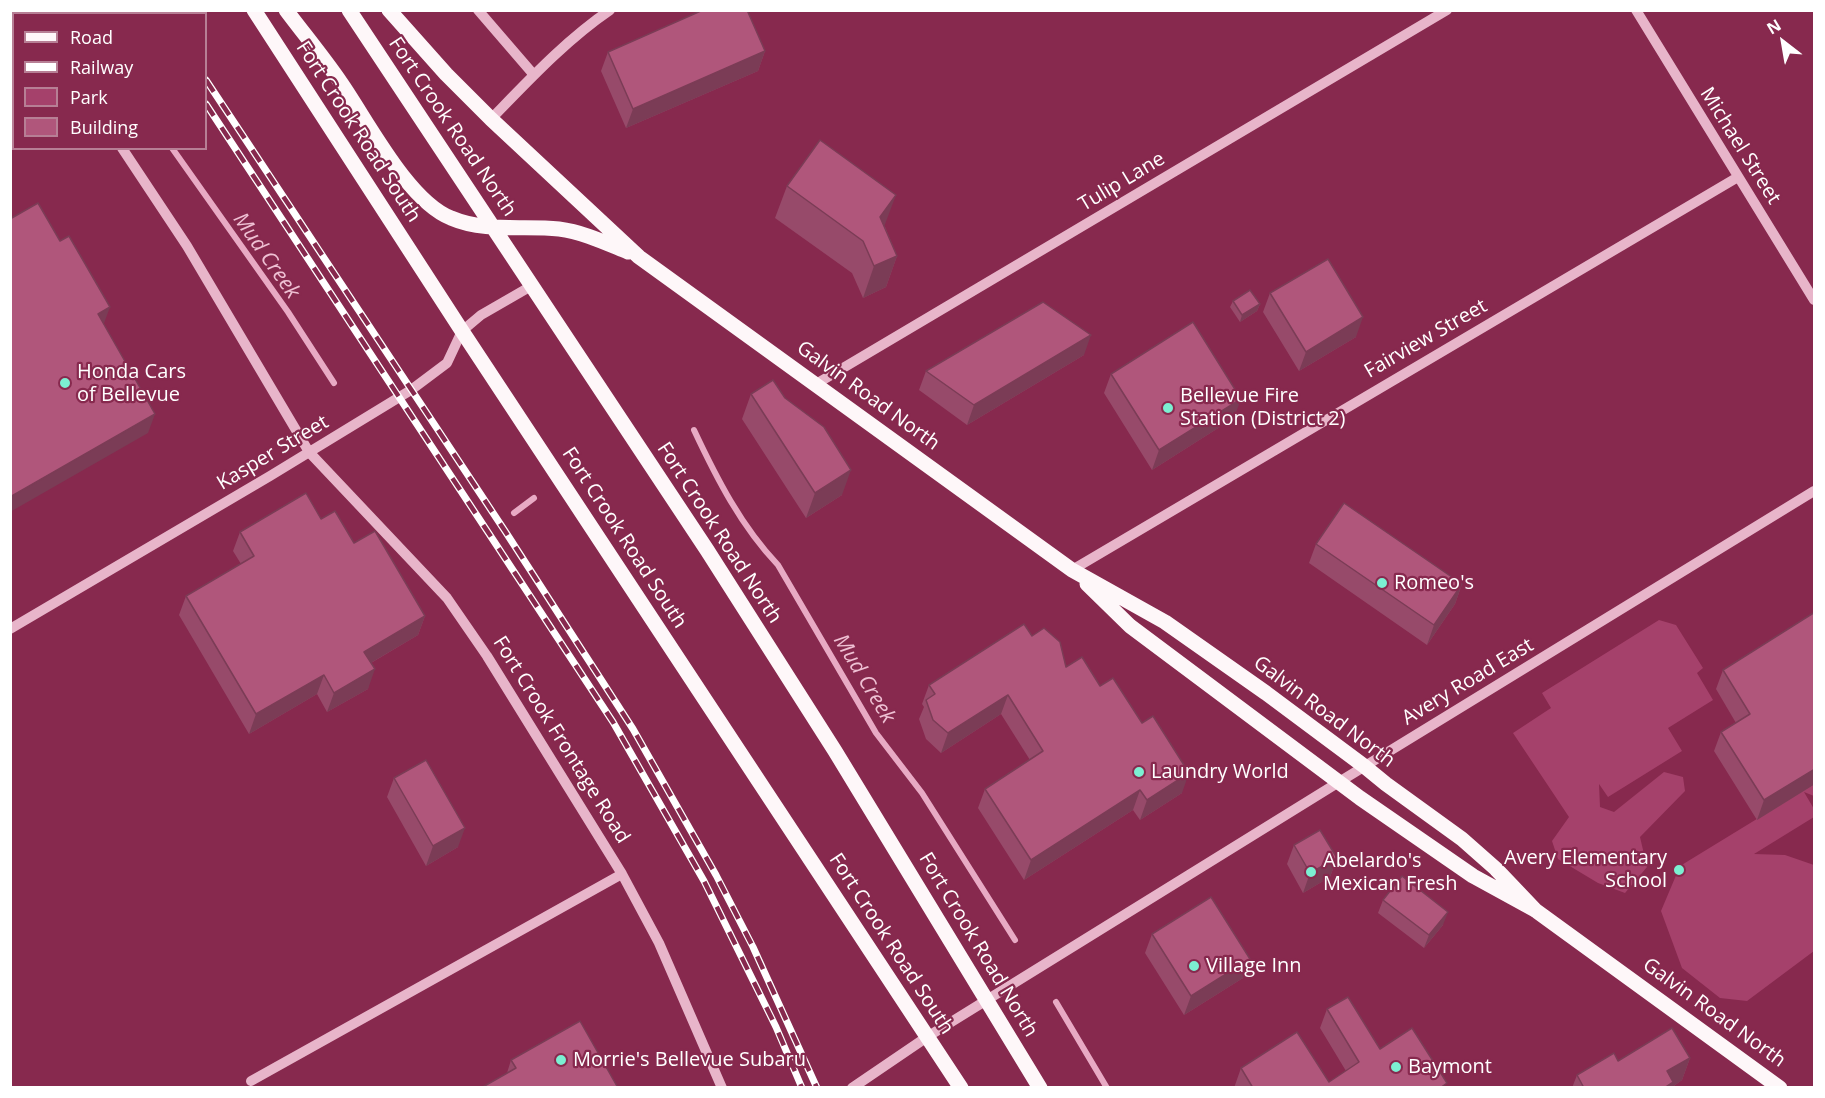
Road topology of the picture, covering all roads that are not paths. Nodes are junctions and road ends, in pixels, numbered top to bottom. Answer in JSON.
{"nodes":[{"id":1,"x":254,"y":10,"type":"edge"},
{"id":2,"x":286,"y":10,"type":"edge"},
{"id":3,"x":349,"y":10,"type":"edge"},
{"id":4,"x":390,"y":10,"type":"edge"},
{"id":5,"x":478,"y":10,"type":"edge"},
{"id":6,"x":610,"y":10,"type":"edge"},
{"id":7,"x":1447,"y":10,"type":"edge"},
{"id":8,"x":1636,"y":10,"type":"edge"},
{"id":9,"x":534,"y":75,"type":"junction"},
{"id":10,"x":491,"y":119,"type":"junction"},
{"id":11,"x":123,"y":150,"type":"edge"},
{"id":12,"x":1738,"y":177,"type":"junction"},
{"id":13,"x":494,"y":227,"type":"junction"},
{"id":14,"x":639,"y":257,"type":"junction"},
{"id":15,"x":533,"y":285,"type":"junction"},
{"id":16,"x":1815,"y":300,"type":"edge"},
{"id":17,"x":462,"y":331,"type":"junction"},
{"id":18,"x":816,"y":384,"type":"junction"},
{"id":19,"x":309,"y":452,"type":"junction"},
{"id":20,"x":1815,"y":491,"type":"edge"},
{"id":21,"x":1072,"y":570,"type":"junction"},
{"id":22,"x":10,"y":629,"type":"edge"},
{"id":23,"x":1364,"y":766,"type":"junction"},
{"id":24,"x":1339,"y":782,"type":"junction"},
{"id":25,"x":622,"y":873,"type":"junction"},
{"id":26,"x":1535,"y":910,"type":"junction"},
{"id":27,"x":987,"y":1000,"type":"junction"},
{"id":28,"x":927,"y":1037,"type":"junction"},
{"id":29,"x":251,"y":1081,"type":"dead end"},
{"id":30,"x":722,"y":1088,"type":"edge"},
{"id":31,"x":852,"y":1088,"type":"edge"},
{"id":32,"x":961,"y":1088,"type":"edge"},
{"id":33,"x":1041,"y":1088,"type":"edge"},
{"id":34,"x":1780,"y":1088,"type":"edge"}],
"edges":[{"from":1,"to":17,"type":"main road","name":"Fort Crook Road South"},
{"from":2,"to":13,"type":"main road"},
{"from":3,"to":13,"type":"main road","name":"Fort Crook Road North"},
{"from":4,"to":10,"type":"main road"},
{"from":5,"to":9,"type":"street"},
{"from":6,"to":9,"type":"street"},
{"from":7,"to":18,"type":"street","name":"Tulip Lane"},
{"from":8,"to":12,"type":"street","name":"Michael Street"},
{"from":9,"to":10,"type":"street"},
{"from":10,"to":14,"type":"main road"},
{"from":11,"to":19,"type":"street","name":"Fort Crook Frontage Road"},
{"from":12,"to":16,"type":"street","name":"Michael Street"},
{"from":12,"to":21,"type":"street","name":"Fairview Street"},
{"from":13,"to":14,"type":"main road"},
{"from":13,"to":15,"type":"main road","name":"Fort Crook Road North"},
{"from":14,"to":18,"type":"main road","name":"Galvin Road North"},
{"from":15,"to":17,"type":"street","name":"Kasper Street"},
{"from":15,"to":27,"type":"main road","name":"Fort Crook Road North"},
{"from":17,"to":19,"type":"street","name":"Kasper Street"},
{"from":17,"to":28,"type":"main road","name":"Fort Crook Road South"},
{"from":18,"to":21,"type":"main road","name":"Galvin Road North"},
{"from":19,"to":22,"type":"street","name":"Kasper Street"},
{"from":19,"to":25,"type":"street","name":"Fort Crook Frontage Road"},
{"from":20,"to":23,"type":"street","name":"Avery Road East"},
{"from":21,"to":23,"type":"main road","name":"Galvin Road North"},
{"from":21,"to":24,"type":"main road","name":"Galvin Road North"},
{"from":23,"to":24,"type":"street","name":"Avery Road East"},
{"from":23,"to":26,"type":"main road","name":"Galvin Road North"},
{"from":24,"to":26,"type":"main road","name":"Galvin Road North"},
{"from":24,"to":27,"type":"street","name":"Avery Road East"},
{"from":25,"to":29,"type":"street"},
{"from":25,"to":30,"type":"street","name":"Fort Crook Frontage Road"},
{"from":26,"to":34,"type":"main road","name":"Galvin Road North"},
{"from":27,"to":28,"type":"street","name":"Avery Road East"},
{"from":27,"to":33,"type":"main road","name":"Fort Crook Road North"},
{"from":28,"to":31,"type":"street","name":"Avery Road East"},
{"from":28,"to":32,"type":"main road","name":"Fort Crook Road South"}]}
